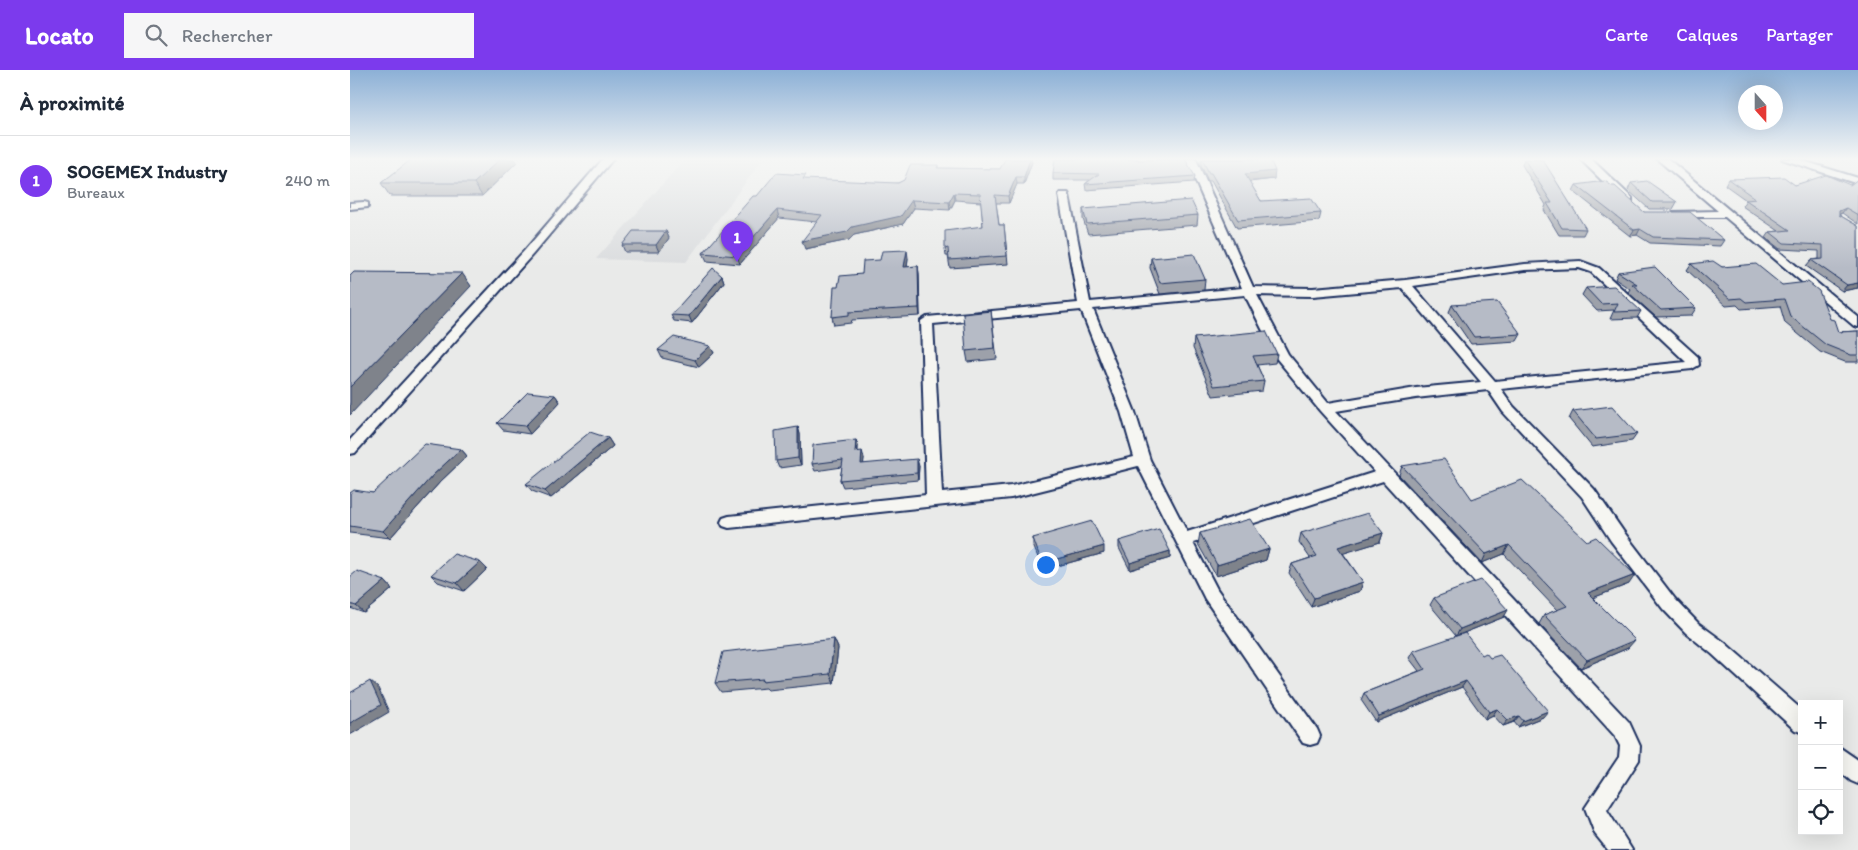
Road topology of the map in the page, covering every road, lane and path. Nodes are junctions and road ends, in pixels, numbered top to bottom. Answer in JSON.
{"nodes":[{"id":1,"x":577,"y":195,"type":"edge"},
{"id":2,"x":1207,"y":195,"type":"edge"},
{"id":3,"x":1623,"y":195,"type":"edge"},
{"id":4,"x":1705,"y":195,"type":"edge"},
{"id":5,"x":1064,"y":196,"type":"dead end"},
{"id":6,"x":364,"y":205,"type":"dead end"},
{"id":7,"x":350,"y":206,"type":"edge"},
{"id":8,"x":1638,"y":210,"type":"edge"},
{"id":9,"x":1727,"y":214,"type":"junction"},
{"id":10,"x":1660,"y":215,"type":"edge"},
{"id":11,"x":1405,"y":284,"type":"junction"},
{"id":12,"x":1249,"y":291,"type":"junction"},
{"id":13,"x":1086,"y":306,"type":"junction"},
{"id":14,"x":1858,"y":323,"type":"edge"},
{"id":15,"x":1491,"y":385,"type":"junction"},
{"id":16,"x":1325,"y":408,"type":"junction"},
{"id":17,"x":350,"y":449,"type":"edge"},
{"id":18,"x":1142,"y":460,"type":"junction"},
{"id":19,"x":1387,"y":474,"type":"junction"},
{"id":20,"x":934,"y":500,"type":"junction"},
{"id":21,"x":729,"y":522,"type":"dead end"},
{"id":22,"x":1183,"y":540,"type":"junction"},
{"id":23,"x":1798,"y":719,"type":"edge"},
{"id":24,"x":1310,"y":736,"type":"dead end"},
{"id":25,"x":1843,"y":761,"type":"edge"},
{"id":26,"x":1858,"y":774,"type":"edge"},
{"id":27,"x":1620,"y":850,"type":"edge"}],
"edges":[{"from":1,"to":17,"type":"street"},
{"from":2,"to":12,"type":"street"},
{"from":3,"to":8,"type":"street"},
{"from":4,"to":9,"type":"street"},
{"from":5,"to":13,"type":"street"},
{"from":6,"to":7,"type":"street"},
{"from":9,"to":10,"type":"street"},
{"from":9,"to":14,"type":"street"},
{"from":11,"to":12,"type":"street"},
{"from":11,"to":15,"type":"street"},
{"from":11,"to":15,"type":"street"},
{"from":12,"to":13,"type":"street"},
{"from":12,"to":16,"type":"street"},
{"from":13,"to":18,"type":"street"},
{"from":13,"to":20,"type":"street"},
{"from":15,"to":16,"type":"street"},
{"from":15,"to":23,"type":"street"},
{"from":16,"to":19,"type":"street"},
{"from":18,"to":20,"type":"street"},
{"from":18,"to":22,"type":"street"},
{"from":19,"to":22,"type":"street"},
{"from":19,"to":27,"type":"street"},
{"from":20,"to":21,"type":"street"},
{"from":22,"to":24,"type":"street"},
{"from":25,"to":26,"type":"street"}]}
